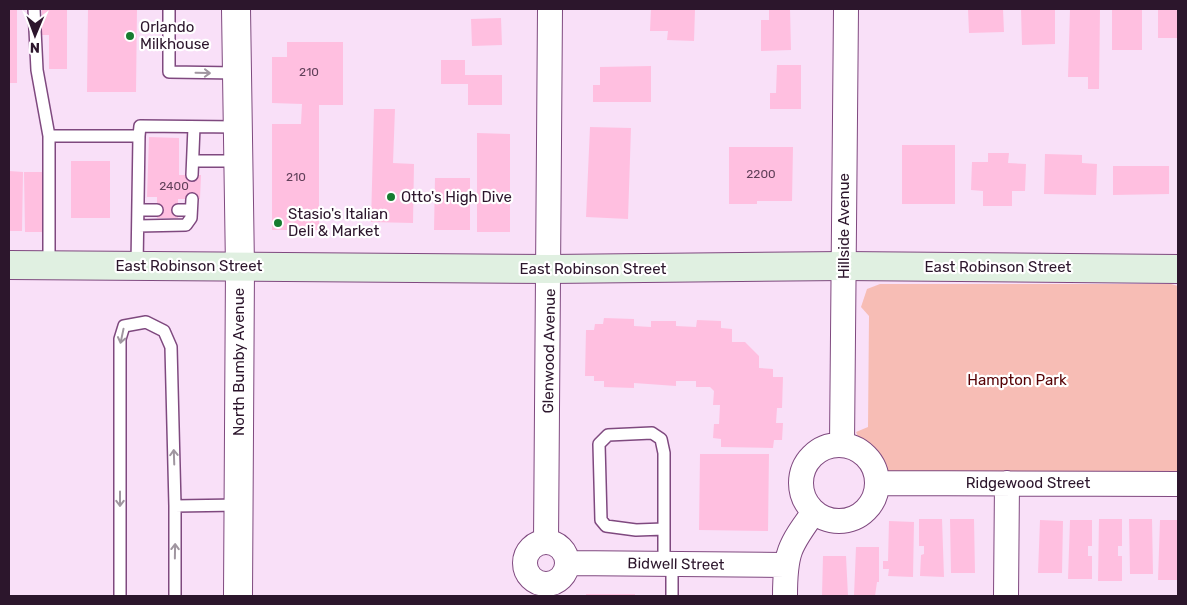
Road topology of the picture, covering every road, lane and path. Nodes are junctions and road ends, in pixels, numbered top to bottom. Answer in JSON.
{"nodes":[{"id":1,"x":34,"y":9,"type":"edge"},
{"id":2,"x":169,"y":9,"type":"edge"},
{"id":3,"x":236,"y":9,"type":"edge"},
{"id":4,"x":550,"y":9,"type":"edge"},
{"id":5,"x":846,"y":9,"type":"edge"},
{"id":6,"x":236,"y":73,"type":"junction"},
{"id":7,"x":194,"y":127,"type":"junction"},
{"id":8,"x":238,"y":127,"type":"junction"},
{"id":9,"x":49,"y":136,"type":"junction"},
{"id":10,"x":139,"y":136,"type":"junction"},
{"id":11,"x":192,"y":161,"type":"junction"},
{"id":12,"x":238,"y":161,"type":"junction"},
{"id":13,"x":192,"y":175,"type":"dead end"},
{"id":14,"x":138,"y":210,"type":"junction"},
{"id":15,"x":157,"y":210,"type":"dead end"},
{"id":16,"x":178,"y":210,"type":"dead end"},
{"id":17,"x":138,"y":226,"type":"junction"},
{"id":18,"x":9,"y":265,"type":"edge"},
{"id":19,"x":49,"y":265,"type":"junction"},
{"id":20,"x":138,"y":266,"type":"junction"},
{"id":21,"x":844,"y":266,"type":"junction"},
{"id":22,"x":240,"y":267,"type":"junction"},
{"id":23,"x":550,"y":269,"type":"junction"},
{"id":24,"x":1178,"y":269,"type":"edge"},
{"id":25,"x":842,"y":444,"type":"junction"},
{"id":26,"x":878,"y":483,"type":"junction"},
{"id":27,"x":1007,"y":483,"type":"junction"},
{"id":28,"x":1178,"y":484,"type":"edge"},
{"id":29,"x":239,"y":505,"type":"junction"},
{"id":30,"x":175,"y":506,"type":"junction"},
{"id":31,"x":814,"y":512,"type":"junction"},
{"id":32,"x":664,"y":529,"type":"junction"},
{"id":33,"x":546,"y":542,"type":"junction"},
{"id":34,"x":567,"y":563,"type":"junction"},
{"id":35,"x":668,"y":564,"type":"junction"},
{"id":36,"x":785,"y":566,"type":"junction"},
{"id":37,"x":546,"y":591,"type":"edge"},
{"id":38,"x":120,"y":596,"type":"edge"},
{"id":39,"x":175,"y":596,"type":"edge"},
{"id":40,"x":238,"y":596,"type":"edge"},
{"id":41,"x":672,"y":596,"type":"edge"},
{"id":42,"x":784,"y":596,"type":"edge"},
{"id":43,"x":1006,"y":596,"type":"edge"}],
"edges":[{"from":1,"to":9,"type":"lane"},
{"from":2,"to":6,"type":"lane","one_way":true},
{"from":3,"to":6,"type":"street","name":"North Bumby Avenue"},
{"from":4,"to":23,"type":"street","name":"Glenwood Avenue"},
{"from":5,"to":21,"type":"street","name":"Hillside Avenue"},
{"from":6,"to":8,"type":"street","name":"North Bumby Avenue"},
{"from":7,"to":8,"type":"lane"},
{"from":7,"to":10,"type":"lane"},
{"from":7,"to":11,"type":"lane"},
{"from":8,"to":12,"type":"street","name":"North Bumby Avenue"},
{"from":9,"to":10,"type":"lane"},
{"from":9,"to":19,"type":"lane"},
{"from":10,"to":14,"type":"lane"},
{"from":11,"to":12,"type":"lane"},
{"from":11,"to":13,"type":"lane"},
{"from":12,"to":22,"type":"street","name":"North Bumby Avenue"},
{"from":14,"to":15,"type":"lane"},
{"from":14,"to":17,"type":"lane"},
{"from":16,"to":17,"type":"lane"},
{"from":17,"to":20,"type":"lane"},
{"from":18,"to":19,"type":"main road","name":"East Robinson Street"},
{"from":19,"to":20,"type":"main road","name":"East Robinson Street"},
{"from":20,"to":22,"type":"main road","name":"East Robinson Street"},
{"from":21,"to":23,"type":"main road","name":"East Robinson Street"},
{"from":21,"to":24,"type":"main road","name":"East Robinson Street"},
{"from":21,"to":25,"type":"street","name":"Hillside Avenue"},
{"from":22,"to":23,"type":"main road","name":"East Robinson Street"},
{"from":22,"to":29,"type":"street","name":"North Bumby Avenue"},
{"from":23,"to":33,"type":"street","name":"Glenwood Avenue"},
{"from":25,"to":26,"type":"street"},
{"from":25,"to":31,"type":"street"},
{"from":26,"to":27,"type":"street","name":"Ridgewood Street"},
{"from":26,"to":31,"type":"street"},
{"from":27,"to":28,"type":"street","name":"Ridgewood Street"},
{"from":27,"to":43,"type":"street"},
{"from":29,"to":30,"type":"lane"},
{"from":29,"to":40,"type":"street","name":"North Bumby Avenue"},
{"from":30,"to":38,"type":"lane","one_way":true},
{"from":39,"to":30,"type":"lane","one_way":true},
{"from":31,"to":36,"type":"street"},
{"from":32,"to":32,"type":"lane"},
{"from":32,"to":35,"type":"lane"},
{"from":33,"to":34,"type":"street"},
{"from":33,"to":37,"type":"street"},
{"from":34,"to":35,"type":"street","name":"Bidwell Street"},
{"from":34,"to":37,"type":"street"},
{"from":35,"to":36,"type":"street","name":"Bidwell Street"},
{"from":35,"to":41,"type":"lane"},
{"from":36,"to":42,"type":"street"}]}
